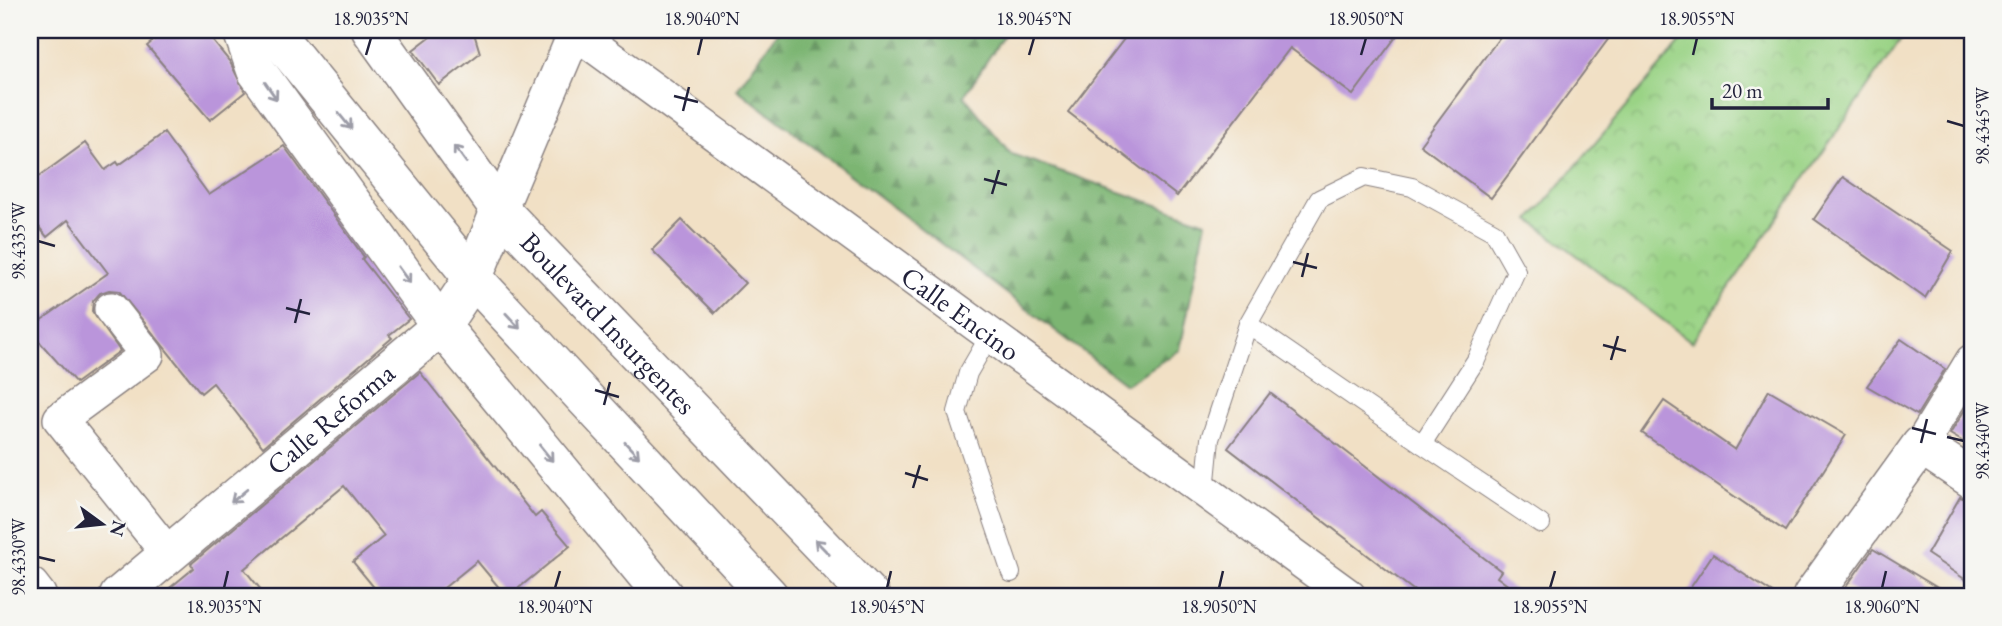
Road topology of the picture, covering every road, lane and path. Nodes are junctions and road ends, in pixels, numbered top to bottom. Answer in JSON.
{"nodes":[{"id":1,"x":242,"y":30,"type":"edge"},
{"id":2,"x":272,"y":30,"type":"edge"},
{"id":3,"x":371,"y":30,"type":"edge"},
{"id":4,"x":573,"y":31,"type":"edge"},
{"id":5,"x":500,"y":210,"type":"junction"},
{"id":6,"x":473,"y":278,"type":"junction"},
{"id":7,"x":110,"y":309,"type":"dead end"},
{"id":8,"x":1248,"y":324,"type":"junction"},
{"id":9,"x":442,"y":327,"type":"junction"},
{"id":10,"x":990,"y":335,"type":"junction"},
{"id":11,"x":1972,"y":361,"type":"edge"},
{"id":12,"x":1422,"y":444,"type":"junction"},
{"id":13,"x":1921,"y":445,"type":"junction"},
{"id":14,"x":1972,"y":479,"type":"edge"},
{"id":15,"x":1205,"y":491,"type":"junction"},
{"id":16,"x":1541,"y":524,"type":"dead end"},
{"id":17,"x":169,"y":555,"type":"junction"},
{"id":18,"x":1011,"y":572,"type":"dead end"},
{"id":19,"x":30,"y":587,"type":"edge"},
{"id":20,"x":37,"y":596,"type":"edge"},
{"id":21,"x":119,"y":596,"type":"edge"},
{"id":22,"x":664,"y":596,"type":"edge"},
{"id":23,"x":769,"y":596,"type":"edge"},
{"id":24,"x":870,"y":596,"type":"edge"},
{"id":25,"x":1349,"y":596,"type":"edge"},
{"id":26,"x":1812,"y":596,"type":"edge"}],
"edges":[{"from":1,"to":9,"type":"main road","one_way":true},
{"from":2,"to":6,"type":"main road","one_way":true},
{"from":5,"to":3,"type":"main road","name":"Boulevard Insurgentes","one_way":true},
{"from":4,"to":5,"type":"street"},
{"from":4,"to":10,"type":"street","name":"Calle Encino"},
{"from":5,"to":6,"type":"main road","name":"Calle Reforma"},
{"from":24,"to":5,"type":"main road","name":"Boulevard Insurgentes","one_way":true},
{"from":6,"to":9,"type":"main road","name":"Calle Reforma"},
{"from":6,"to":23,"type":"main road","one_way":true},
{"from":7,"to":17,"type":"street"},
{"from":8,"to":12,"type":"lane"},
{"from":8,"to":12,"type":"lane"},
{"from":8,"to":15,"type":"lane"},
{"from":9,"to":17,"type":"main road","name":"Calle Reforma","one_way":true},
{"from":9,"to":22,"type":"main road","one_way":true},
{"from":10,"to":15,"type":"street","name":"Calle Encino"},
{"from":10,"to":18,"type":"lane"},
{"from":11,"to":13,"type":"street"},
{"from":12,"to":16,"type":"lane"},
{"from":13,"to":14,"type":"main road"},
{"from":13,"to":26,"type":"main road"},
{"from":15,"to":25,"type":"street","name":"Calle Encino"},
{"from":17,"to":21,"type":"main road","name":"Calle Reforma"},
{"from":19,"to":20,"type":"main road"}]}
